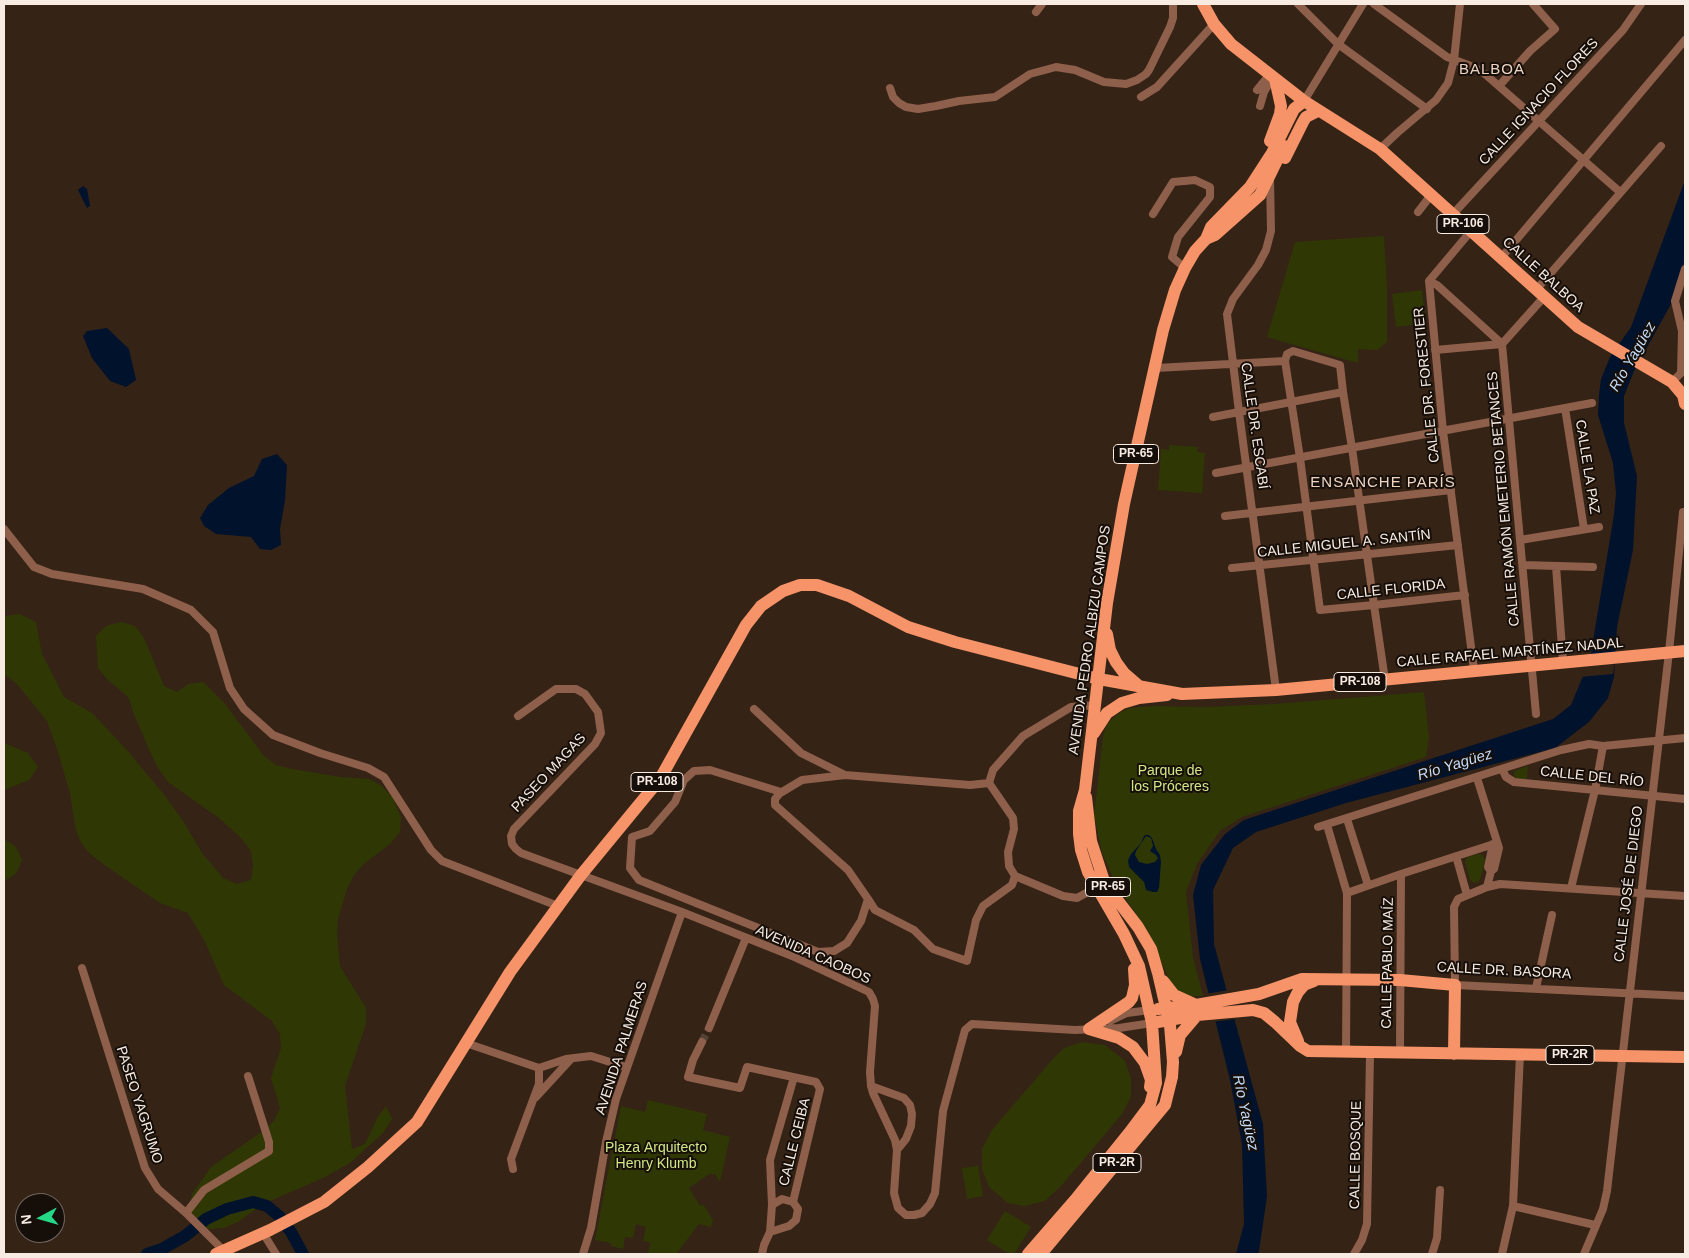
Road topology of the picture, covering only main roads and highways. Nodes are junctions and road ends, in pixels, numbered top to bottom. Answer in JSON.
{"nodes":[{"id":1,"x":1202,"y":4,"type":"edge"},
{"id":2,"x":1273,"y":77,"type":"junction"},
{"id":3,"x":1302,"y":107,"type":"junction"},
{"id":4,"x":1318,"y":111,"type":"junction"},
{"id":5,"x":1266,"y":162,"type":"junction"},
{"id":6,"x":1270,"y":176,"type":"junction"},
{"id":7,"x":1206,"y":239,"type":"junction"},
{"id":8,"x":1678,"y":385,"type":"edge"},
{"id":9,"x":1685,"y":404,"type":"edge"},
{"id":10,"x":1105,"y":623,"type":"junction"},
{"id":11,"x":1685,"y":651,"type":"edge"},
{"id":12,"x":1099,"y":679,"type":"junction"},
{"id":13,"x":1139,"y":686,"type":"junction"},
{"id":14,"x":1182,"y":694,"type":"junction"},
{"id":15,"x":1092,"y":735,"type":"junction"},
{"id":16,"x":1101,"y":886,"type":"junction"},
{"id":17,"x":1133,"y":951,"type":"junction"},
{"id":18,"x":1158,"y":973,"type":"junction"},
{"id":19,"x":1321,"y":979,"type":"junction"},
{"id":20,"x":1237,"y":1004,"type":"junction"},
{"id":21,"x":1197,"y":1010,"type":"junction"},
{"id":22,"x":1168,"y":1014,"type":"junction"},
{"id":23,"x":1151,"y":1016,"type":"junction"},
{"id":24,"x":1300,"y":1046,"type":"junction"},
{"id":25,"x":1454,"y":1054,"type":"junction"},
{"id":26,"x":1685,"y":1057,"type":"edge"},
{"id":27,"x":1173,"y":1062,"type":"junction"},
{"id":28,"x":1150,"y":1105,"type":"junction"},
{"id":29,"x":220,"y":1253,"type":"edge"},
{"id":30,"x":1028,"y":1254,"type":"edge"},
{"id":31,"x":1042,"y":1254,"type":"edge"}],
"edges":[{"from":1,"to":2,"type":"main road","number":"PR-106"},
{"from":2,"to":3,"type":"main road","number":"PR-106"},
{"from":2,"to":5,"type":"main road"},
{"from":3,"to":4,"type":"main road","name":"CALLE BALBOA","number":"PR-106"},
{"from":3,"to":5,"type":"main road","name":"AVENIDA PEDRO ALBIZU CAMPOS","number":"PR-65"},
{"from":3,"to":6,"type":"main road","name":"AVENIDA PEDRO ALBIZU CAMPOS","number":"PR-65"},
{"from":4,"to":6,"type":"main road"},
{"from":4,"to":8,"type":"main road","name":"CALLE BALBOA","number":"PR-106"},
{"from":5,"to":7,"type":"main road","name":"AVENIDA PEDRO ALBIZU CAMPOS","number":"PR-65"},
{"from":6,"to":7,"type":"main road","name":"AVENIDA PEDRO ALBIZU CAMPOS","number":"PR-65"},
{"from":7,"to":10,"type":"main road","name":"AVENIDA PEDRO ALBIZU CAMPOS","number":"PR-65"},
{"from":8,"to":9,"type":"main road"},
{"from":10,"to":12,"type":"main road","name":"AVENIDA PEDRO ALBIZU CAMPOS","number":"PR-65"},
{"from":10,"to":13,"type":"main road"},
{"from":11,"to":14,"type":"main road","name":"CALLE RAFAEL MARTÍNEZ NADAL","number":"PR-108"},
{"from":12,"to":13,"type":"main road","name":"CALLE RAFAEL MARTÍNEZ NADAL","number":"PR-108"},
{"from":12,"to":15,"type":"main road","name":"AVENIDA PEDRO ALBIZU CAMPOS","number":"PR-65"},
{"from":12,"to":29,"type":"main road","number":"PR-108"},
{"from":13,"to":14,"type":"main road","name":"CALLE RAFAEL MARTÍNEZ NADAL","number":"PR-108"},
{"from":14,"to":15,"type":"main road"},
{"from":15,"to":16,"type":"main road","name":"AVENIDA PEDRO ALBIZU CAMPOS","number":"PR-65"},
{"from":16,"to":17,"type":"main road","name":"AVENIDA PEDRO ALBIZU CAMPOS","number":"PR-65"},
{"from":16,"to":18,"type":"main road","name":"AVENIDA PEDRO ALBIZU CAMPOS","number":"PR-65"},
{"from":17,"to":23,"type":"main road","name":"AVENIDA PEDRO ALBIZU CAMPOS","number":"PR-65"},
{"from":17,"to":28,"type":"main road"},
{"from":18,"to":21,"type":"main road"},
{"from":18,"to":22,"type":"main road","name":"AVENIDA PEDRO ALBIZU CAMPOS","number":"PR-65"},
{"from":19,"to":20,"type":"main road","name":"CALLE DR. BASORA"},
{"from":19,"to":24,"type":"main road"},
{"from":19,"to":25,"type":"main road","name":"CALLE DR. BASORA"},
{"from":20,"to":21,"type":"main road"},
{"from":20,"to":24,"type":"main road"},
{"from":21,"to":22,"type":"main road"},
{"from":21,"to":27,"type":"main road"},
{"from":22,"to":23,"type":"main road"},
{"from":22,"to":27,"type":"main road","number":"PR-2R"},
{"from":23,"to":28,"type":"main road","number":"PR-2R"},
{"from":24,"to":25,"type":"main road","number":"PR-2R"},
{"from":25,"to":26,"type":"main road","number":"PR-2R"},
{"from":27,"to":31,"type":"main road","number":"PR-2R"},
{"from":28,"to":30,"type":"main road","number":"PR-2R"}]}
